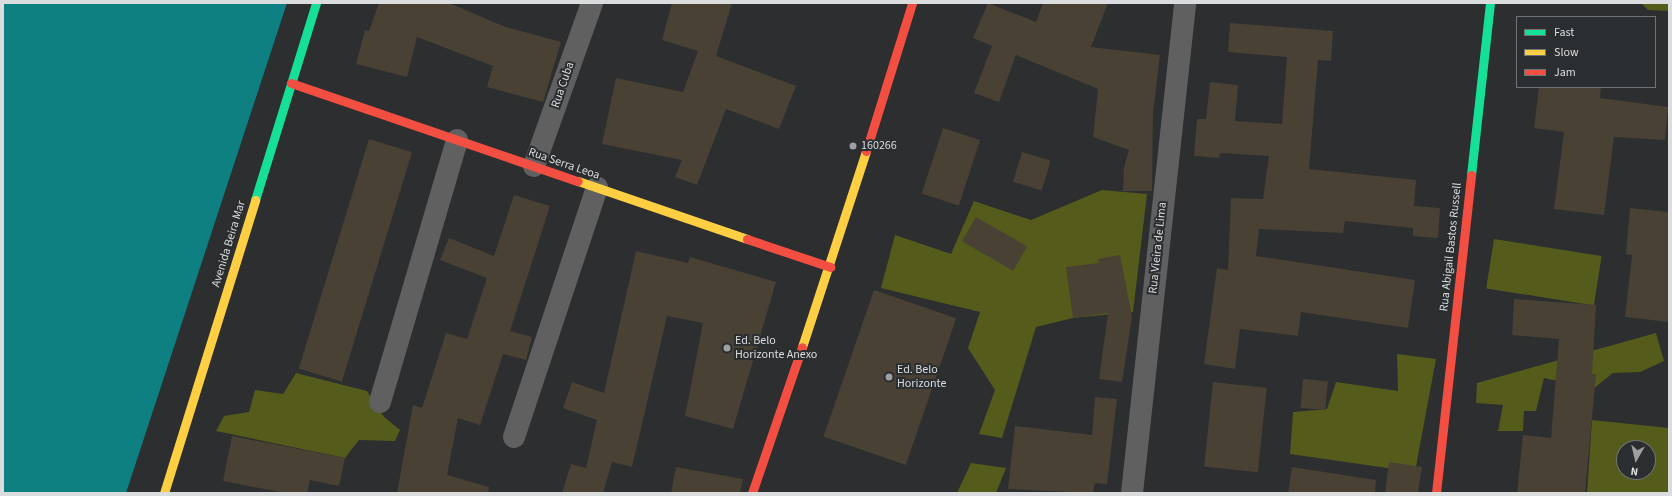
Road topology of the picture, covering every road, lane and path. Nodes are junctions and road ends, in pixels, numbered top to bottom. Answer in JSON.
{"nodes":[{"id":1,"x":316,"y":3,"type":"edge"},
{"id":2,"x":592,"y":3,"type":"edge"},
{"id":3,"x":912,"y":3,"type":"edge"},
{"id":4,"x":1185,"y":3,"type":"edge"},
{"id":5,"x":1490,"y":3,"type":"edge"},
{"id":6,"x":291,"y":83,"type":"junction"},
{"id":7,"x":457,"y":140,"type":"junction"},
{"id":8,"x":534,"y":166,"type":"junction"},
{"id":9,"x":597,"y":187,"type":"junction"},
{"id":10,"x":830,"y":267,"type":"junction"},
{"id":11,"x":380,"y":402,"type":"dead end"},
{"id":12,"x":514,"y":437,"type":"dead end"},
{"id":13,"x":164,"y":493,"type":"edge"},
{"id":14,"x":752,"y":493,"type":"edge"},
{"id":15,"x":1132,"y":493,"type":"edge"},
{"id":16,"x":1436,"y":493,"type":"edge"}],
"edges":[{"from":1,"to":6,"type":"street","name":"Avenida Beira Mar"},
{"from":2,"to":8,"type":"street","name":"Rua Cuba"},
{"from":3,"to":10,"type":"street"},
{"from":4,"to":15,"type":"street","name":"Rua Vieira de Lima"},
{"from":5,"to":16,"type":"street","name":"Rua Abigail Bastos Russell"},
{"from":6,"to":7,"type":"street","name":"Rua Serra Leoa"},
{"from":6,"to":13,"type":"street","name":"Avenida Beira Mar"},
{"from":7,"to":8,"type":"street","name":"Rua Serra Leoa"},
{"from":7,"to":11,"type":"street"},
{"from":8,"to":9,"type":"street","name":"Rua Serra Leoa"},
{"from":9,"to":10,"type":"street","name":"Rua Serra Leoa"},
{"from":9,"to":12,"type":"street"},
{"from":10,"to":14,"type":"street"}]}
